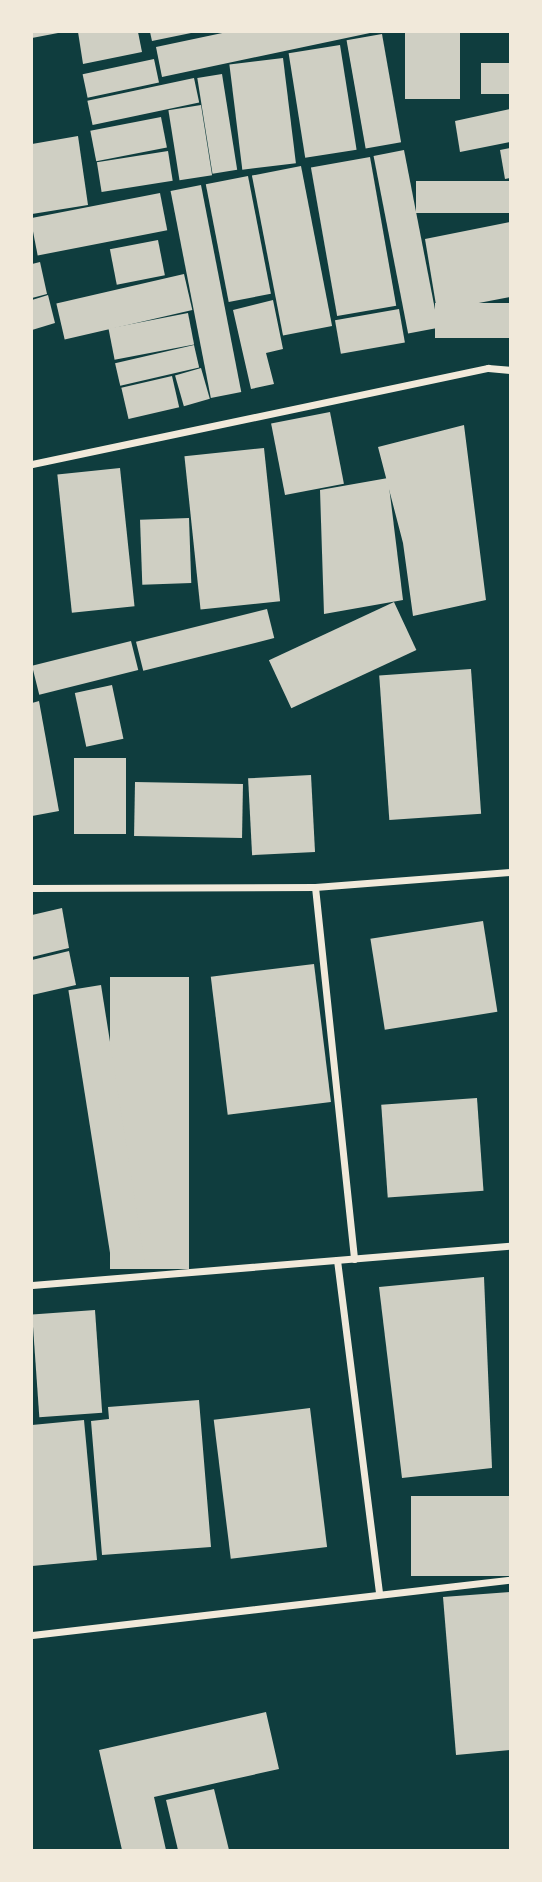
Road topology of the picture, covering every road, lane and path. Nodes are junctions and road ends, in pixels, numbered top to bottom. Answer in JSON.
{"nodes":[{"id":1,"x":510,"y":370,"type":"edge"},
{"id":2,"x":32,"y":464,"type":"edge"},
{"id":3,"x":510,"y":872,"type":"edge"},
{"id":4,"x":315,"y":887,"type":"junction"},
{"id":5,"x":32,"y":888,"type":"edge"},
{"id":6,"x":510,"y":1245,"type":"edge"},
{"id":7,"x":354,"y":1259,"type":"junction"},
{"id":8,"x":337,"y":1260,"type":"junction"},
{"id":9,"x":32,"y":1285,"type":"edge"},
{"id":10,"x":510,"y":1580,"type":"edge"},
{"id":11,"x":379,"y":1593,"type":"junction"},
{"id":12,"x":32,"y":1635,"type":"edge"}],
"edges":[{"from":1,"to":2,"type":"street"},
{"from":3,"to":4,"type":"street"},
{"from":4,"to":5,"type":"street"},
{"from":4,"to":7,"type":"street"},
{"from":6,"to":7,"type":"street"},
{"from":7,"to":8,"type":"street"},
{"from":8,"to":9,"type":"street"},
{"from":8,"to":11,"type":"street"},
{"from":10,"to":11,"type":"street"},
{"from":11,"to":12,"type":"street"}]}
